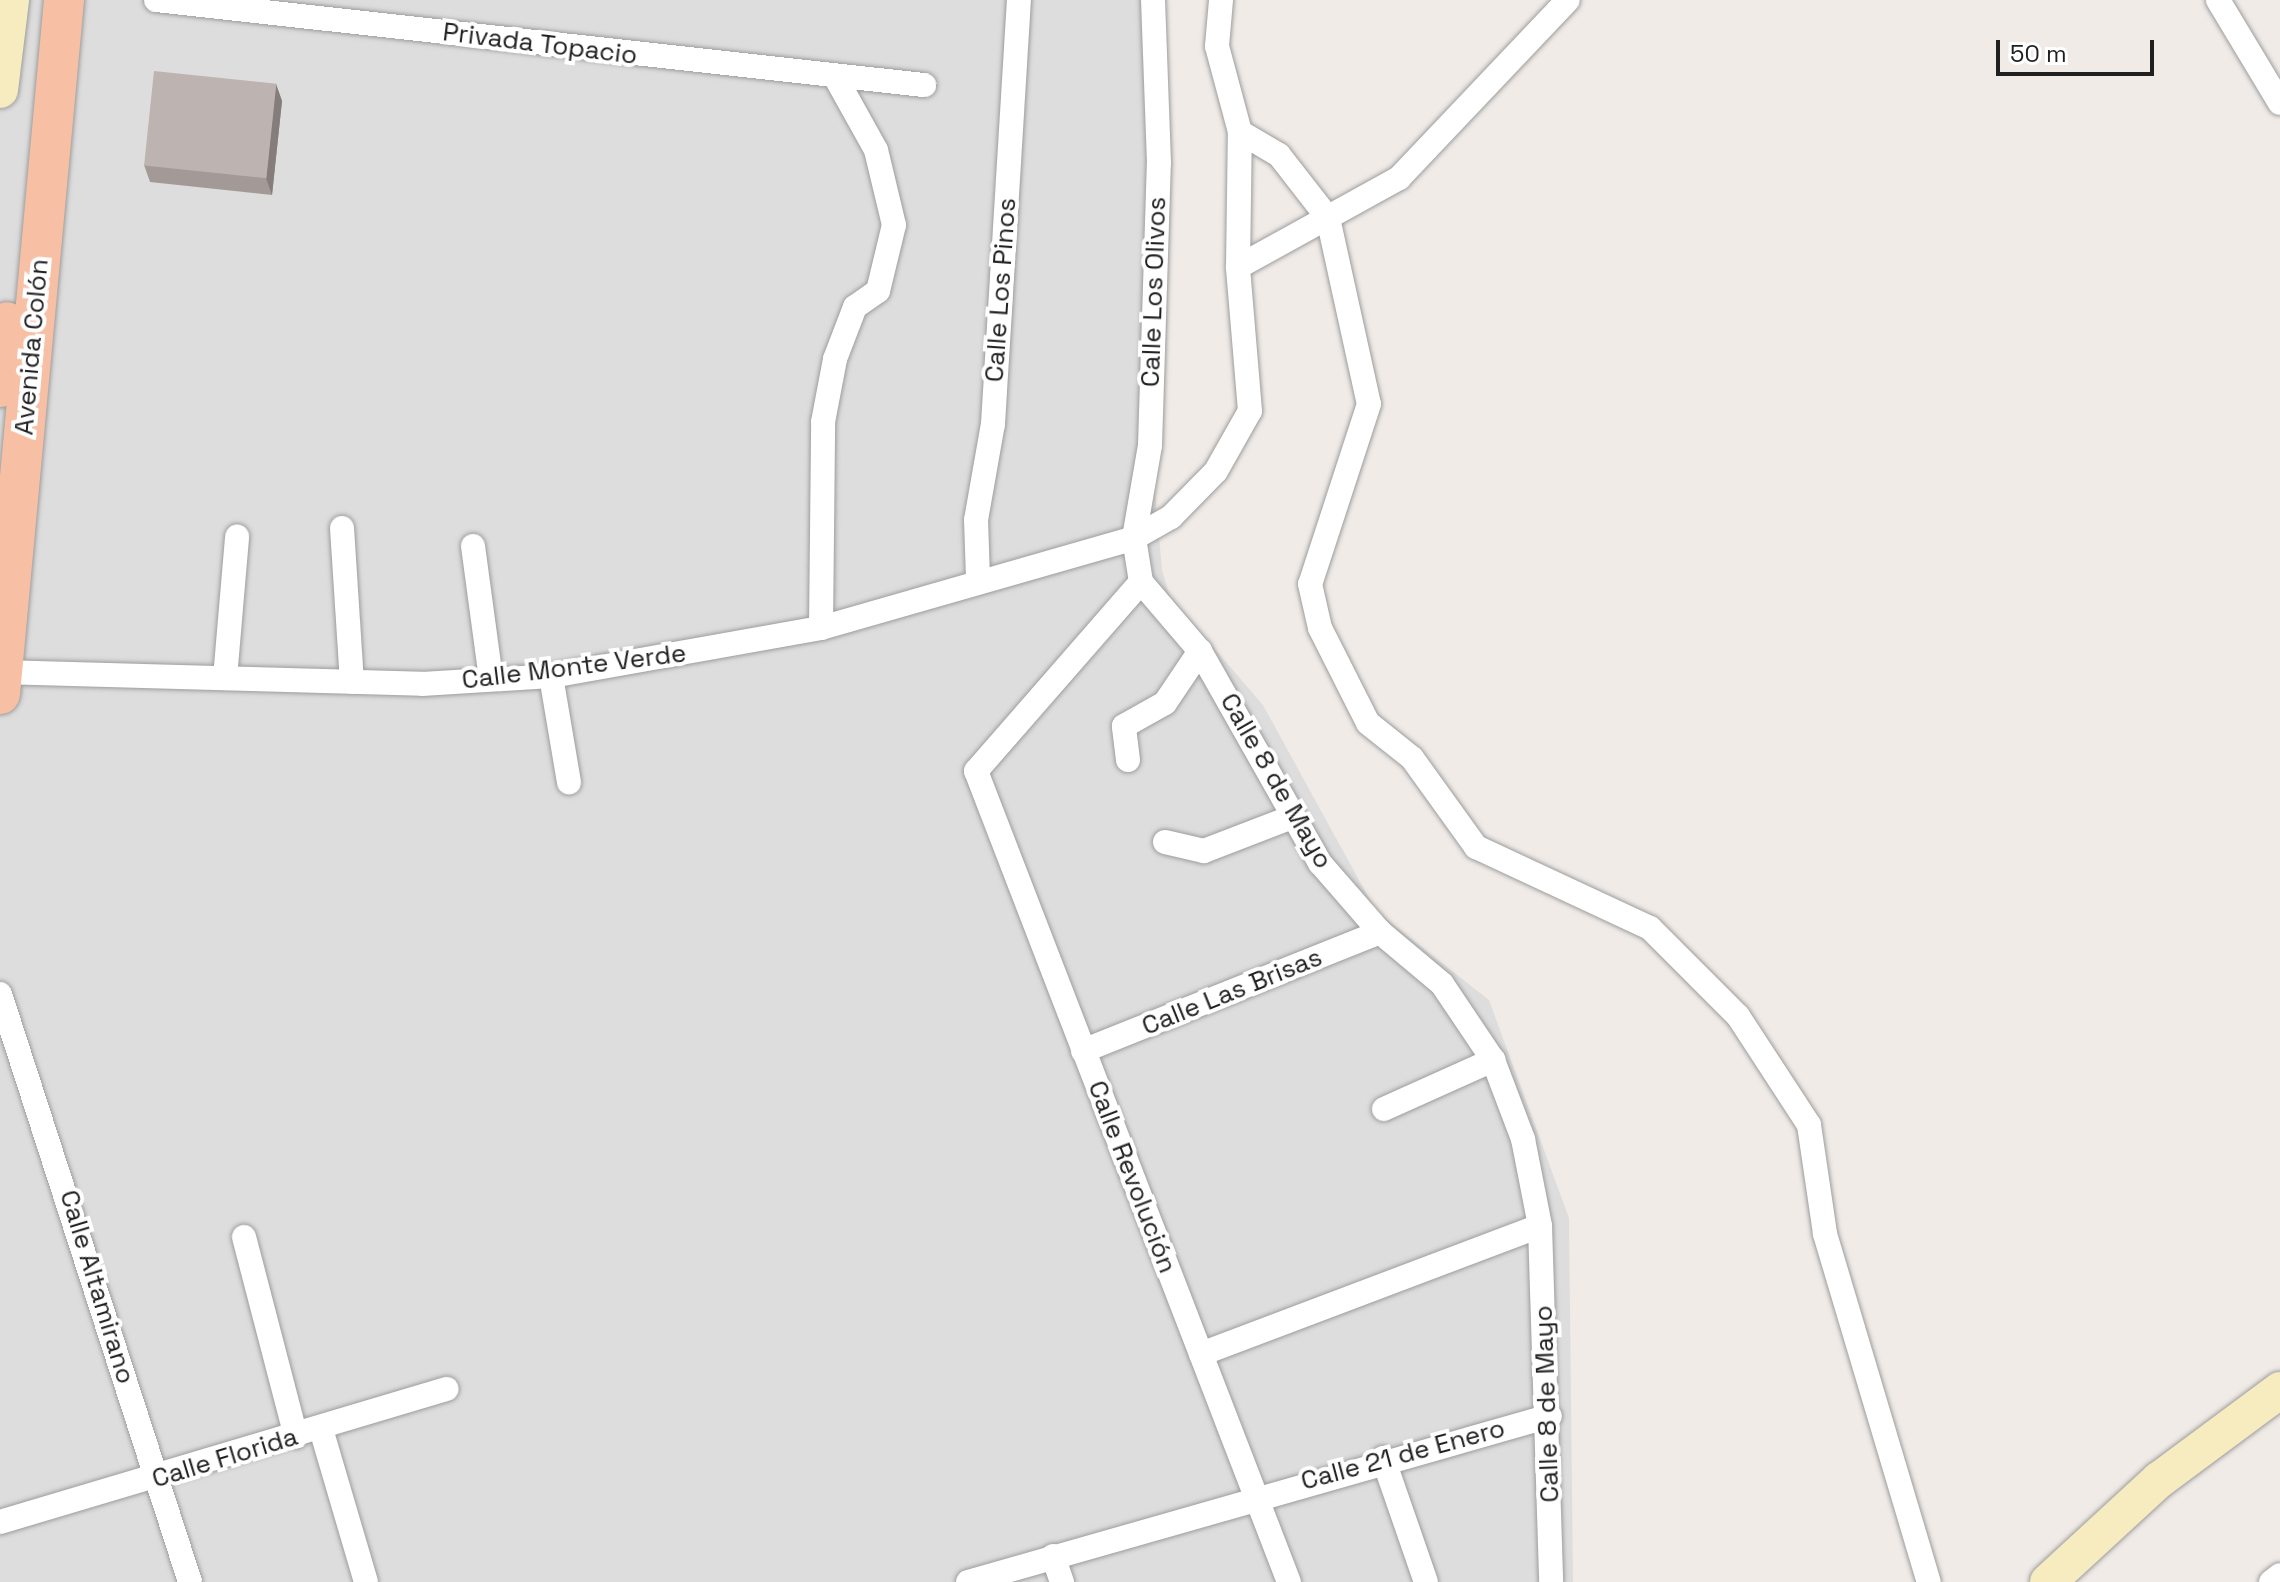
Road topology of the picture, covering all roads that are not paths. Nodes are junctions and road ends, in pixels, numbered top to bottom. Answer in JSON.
{"nodes":[{"id":1,"x":11,"y":0,"type":"edge"},
{"id":2,"x":43,"y":0,"type":"edge"},
{"id":3,"x":64,"y":0,"type":"edge"},
{"id":4,"x":156,"y":0,"type":"edge"},
{"id":5,"x":1019,"y":0,"type":"edge"},
{"id":6,"x":1153,"y":0,"type":"edge"},
{"id":7,"x":1221,"y":0,"type":"edge"},
{"id":8,"x":1568,"y":0,"type":"edge"},
{"id":9,"x":2218,"y":0,"type":"edge"},
{"id":10,"x":836,"y":78,"type":"junction"},
{"id":11,"x":924,"y":85,"type":"dead end"},
{"id":12,"x":0,"y":90,"type":"edge"},
{"id":13,"x":2280,"y":103,"type":"edge"},
{"id":14,"x":1240,"y":132,"type":"junction"},
{"id":15,"x":1328,"y":218,"type":"junction"},
{"id":16,"x":1238,"y":267,"type":"junction"},
{"id":17,"x":0,"y":387,"type":"edge"},
{"id":18,"x":342,"y":528,"type":"dead end"},
{"id":19,"x":237,"y":537,"type":"dead end"},
{"id":20,"x":1134,"y":538,"type":"junction"},
{"id":21,"x":473,"y":546,"type":"dead end"},
{"id":22,"x":978,"y":579,"type":"junction"},
{"id":23,"x":1141,"y":582,"type":"junction"},
{"id":24,"x":821,"y":628,"type":"junction"},
{"id":25,"x":1200,"y":651,"type":"junction"},
{"id":26,"x":551,"y":676,"type":"junction"},
{"id":27,"x":225,"y":678,"type":"junction"},
{"id":28,"x":491,"y":679,"type":"junction"},
{"id":29,"x":1,"y":680,"type":"edge"},
{"id":30,"x":352,"y":682,"type":"junction"},
{"id":31,"x":1128,"y":760,"type":"dead end"},
{"id":32,"x":569,"y":782,"type":"dead end"},
{"id":33,"x":1292,"y":817,"type":"junction"},
{"id":34,"x":1165,"y":842,"type":"dead end"},
{"id":35,"x":1380,"y":932,"type":"junction"},
{"id":36,"x":0,"y":994,"type":"edge"},
{"id":37,"x":1083,"y":1051,"type":"junction"},
{"id":38,"x":1493,"y":1060,"type":"junction"},
{"id":39,"x":1384,"y":1109,"type":"dead end"},
{"id":40,"x":1540,"y":1226,"type":"junction"},
{"id":41,"x":244,"y":1237,"type":"dead end"},
{"id":42,"x":1201,"y":1354,"type":"junction"},
{"id":43,"x":447,"y":1389,"type":"dead end"},
{"id":44,"x":2280,"y":1390,"type":"edge"},
{"id":45,"x":1550,"y":1416,"type":"junction"},
{"id":46,"x":321,"y":1429,"type":"junction"},
{"id":47,"x":296,"y":1436,"type":"junction"},
{"id":48,"x":1383,"y":1458,"type":"junction"},
{"id":49,"x":157,"y":1479,"type":"junction"},
{"id":50,"x":1256,"y":1495,"type":"junction"},
{"id":51,"x":0,"y":1522,"type":"edge"},
{"id":52,"x":1053,"y":1556,"type":"junction"},
{"id":53,"x":2280,"y":1575,"type":"edge"},
{"id":54,"x":190,"y":1582,"type":"edge"},
{"id":55,"x":366,"y":1582,"type":"edge"},
{"id":56,"x":968,"y":1582,"type":"edge"},
{"id":57,"x":1062,"y":1582,"type":"edge"},
{"id":58,"x":1289,"y":1582,"type":"edge"},
{"id":59,"x":1426,"y":1582,"type":"edge"},
{"id":60,"x":1551,"y":1582,"type":"edge"},
{"id":61,"x":1929,"y":1582,"type":"edge"},
{"id":62,"x":2048,"y":1582,"type":"edge"},
{"id":63,"x":2271,"y":1582,"type":"edge"}],
"edges":[{"from":1,"to":12,"type":"street"},
{"from":2,"to":17,"type":"main road","name":"Avenida Colón"},
{"from":3,"to":29,"type":"main road","name":"Avenida Colón"},
{"from":4,"to":10,"type":"street","name":"Privada Topacio"},
{"from":5,"to":22,"type":"street","name":"Calle Los Pinos"},
{"from":6,"to":20,"type":"street","name":"Calle Los Olivos"},
{"from":7,"to":14,"type":"street","name":"Calle Monte Verde"},
{"from":8,"to":15,"type":"street"},
{"from":9,"to":13,"type":"street"},
{"from":10,"to":11,"type":"street","name":"Privada Topacio"},
{"from":10,"to":24,"type":"street"},
{"from":14,"to":15,"type":"street"},
{"from":14,"to":16,"type":"street","name":"Calle Monte Verde"},
{"from":15,"to":16,"type":"street"},
{"from":15,"to":61,"type":"street"},
{"from":16,"to":20,"type":"street","name":"Calle Monte Verde"},
{"from":18,"to":30,"type":"street"},
{"from":19,"to":27,"type":"street"},
{"from":20,"to":22,"type":"street","name":"Calle Monte Verde"},
{"from":20,"to":23,"type":"street","name":"Calle Los Olivos"},
{"from":21,"to":28,"type":"street"},
{"from":22,"to":24,"type":"street","name":"Calle Monte Verde"},
{"from":23,"to":25,"type":"street","name":"Calle 8 de Mayo"},
{"from":23,"to":37,"type":"street","name":"Calle Revolución"},
{"from":24,"to":26,"type":"street","name":"Calle Monte Verde"},
{"from":25,"to":31,"type":"street"},
{"from":25,"to":33,"type":"street","name":"Calle 8 de Mayo"},
{"from":26,"to":28,"type":"street","name":"Calle Monte Verde"},
{"from":26,"to":32,"type":"street"},
{"from":27,"to":29,"type":"street","name":"Calle Monte Verde"},
{"from":27,"to":30,"type":"street","name":"Calle Monte Verde"},
{"from":28,"to":30,"type":"street","name":"Calle Monte Verde"},
{"from":33,"to":34,"type":"street"},
{"from":33,"to":35,"type":"street","name":"Calle 8 de Mayo"},
{"from":35,"to":37,"type":"street","name":"Calle Las Brisas"},
{"from":35,"to":38,"type":"street","name":"Calle 8 de Mayo"},
{"from":36,"to":49,"type":"street","name":"Calle Altamirano"},
{"from":37,"to":42,"type":"street","name":"Calle Revolución"},
{"from":38,"to":39,"type":"street"},
{"from":38,"to":40,"type":"street","name":"Calle 8 de Mayo"},
{"from":40,"to":42,"type":"street"},
{"from":40,"to":45,"type":"street","name":"Calle 8 de Mayo"},
{"from":41,"to":47,"type":"street"},
{"from":42,"to":50,"type":"street","name":"Calle Revolución"},
{"from":43,"to":46,"type":"street","name":"Calle Florida"},
{"from":44,"to":62,"type":"street"},
{"from":45,"to":48,"type":"street","name":"Calle 21 de Enero"},
{"from":45,"to":60,"type":"street","name":"Calle 8 de Mayo"},
{"from":46,"to":47,"type":"street","name":"Calle Florida"},
{"from":46,"to":55,"type":"street"},
{"from":47,"to":49,"type":"street","name":"Calle Florida"},
{"from":48,"to":50,"type":"street","name":"Calle 21 de Enero"},
{"from":48,"to":59,"type":"street"},
{"from":49,"to":51,"type":"street","name":"Calle Florida"},
{"from":49,"to":54,"type":"street","name":"Calle Altamirano"},
{"from":50,"to":52,"type":"street","name":"Calle 21 de Enero"},
{"from":50,"to":58,"type":"street","name":"Calle Revolución"},
{"from":52,"to":56,"type":"street","name":"Calle 21 de Enero"},
{"from":52,"to":57,"type":"street"},
{"from":53,"to":63,"type":"street"}]}
